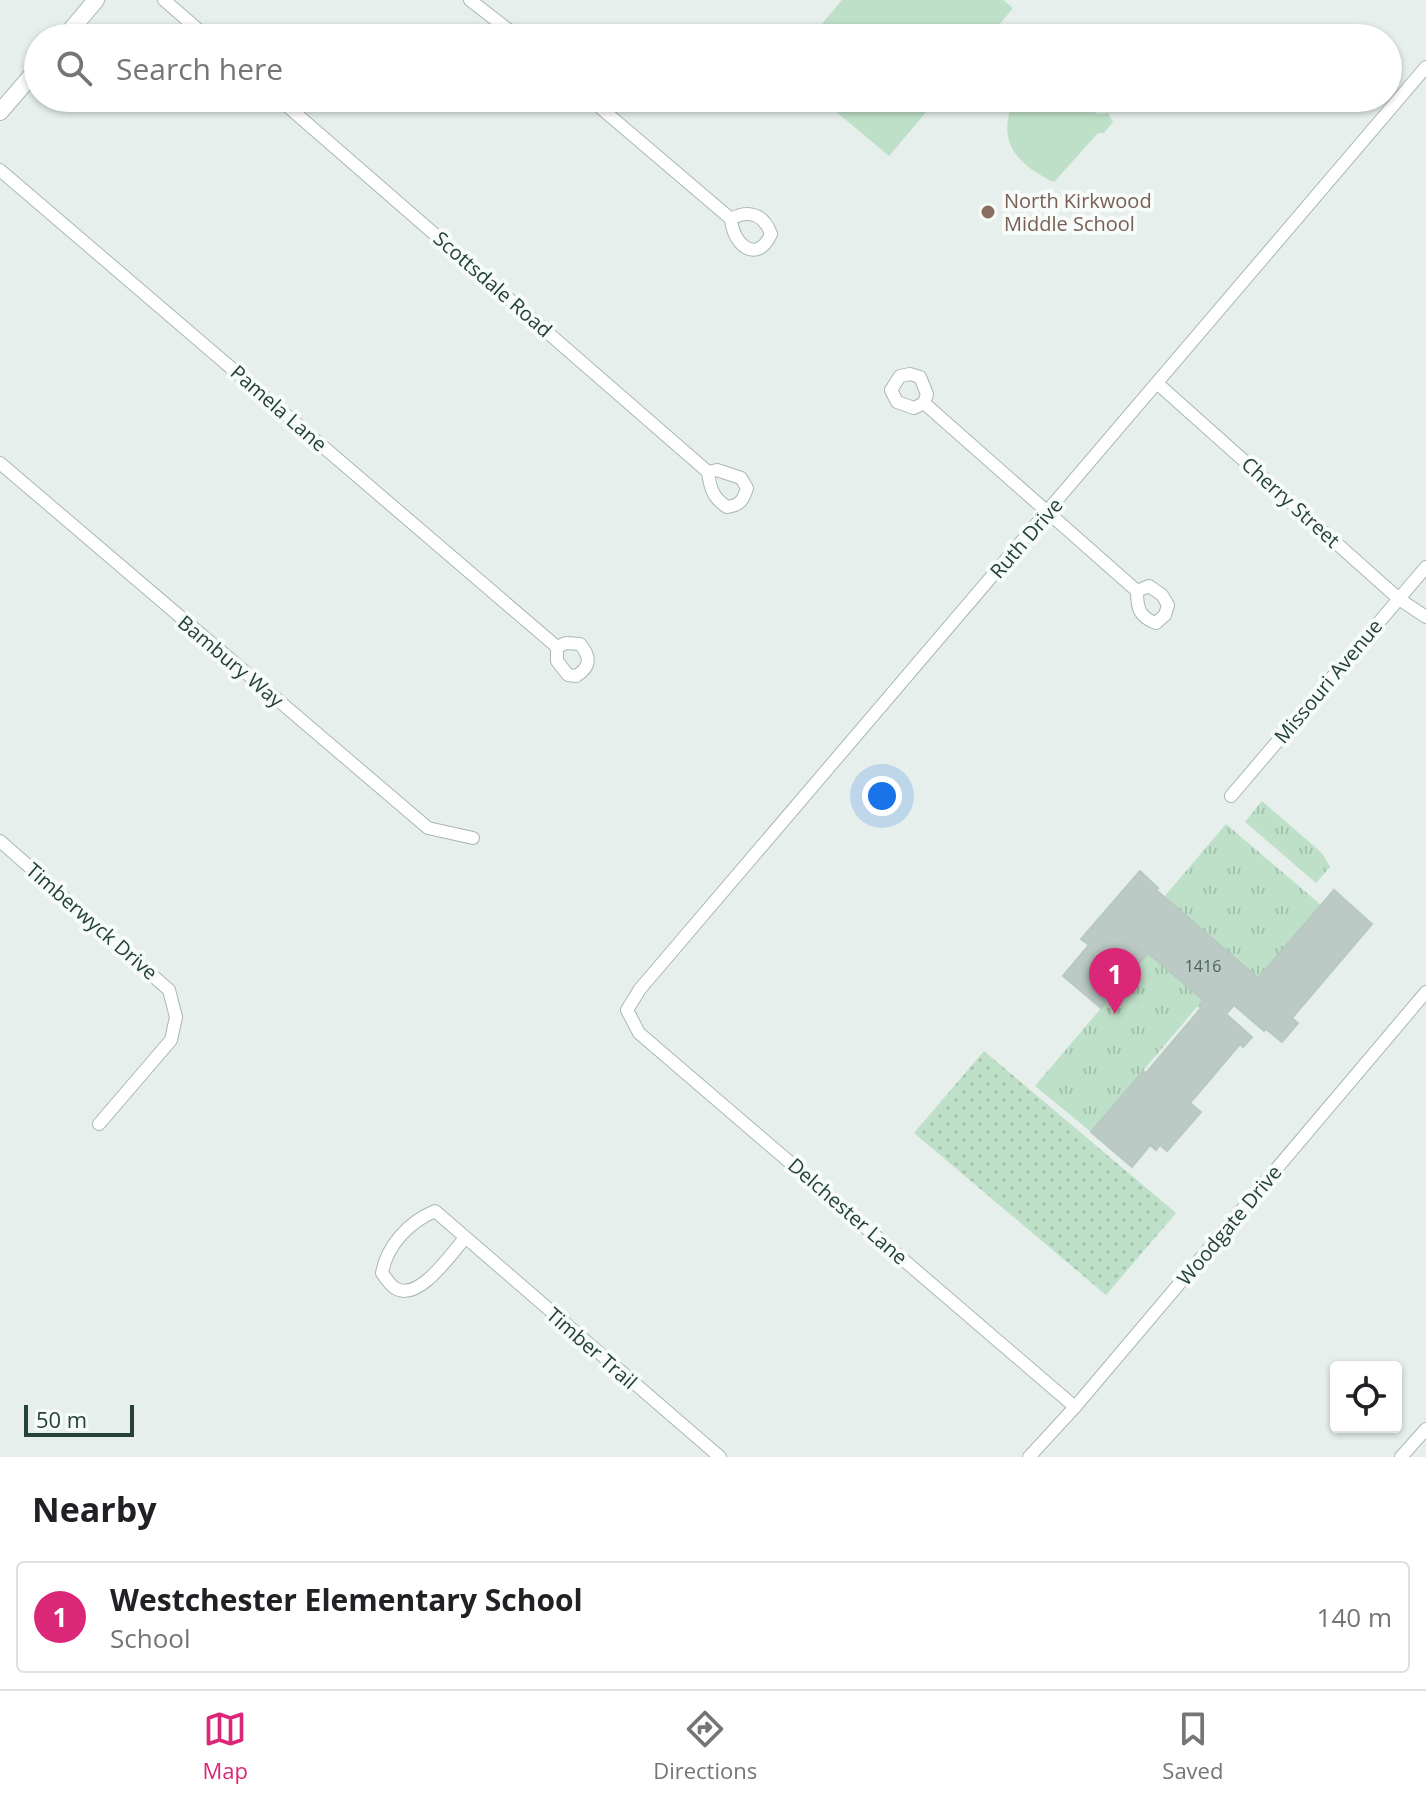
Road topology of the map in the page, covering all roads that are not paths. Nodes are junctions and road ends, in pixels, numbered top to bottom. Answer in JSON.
{"nodes":[{"id":1,"x":96,"y":0,"type":"edge"},
{"id":2,"x":164,"y":0,"type":"edge"},
{"id":3,"x":470,"y":0,"type":"edge"},
{"id":4,"x":76,"y":24,"type":"edge"},
{"id":5,"x":192,"y":24,"type":"edge"},
{"id":6,"x":501,"y":24,"type":"edge"},
{"id":7,"x":1426,"y":67,"type":"edge"},
{"id":8,"x":24,"y":84,"type":"edge"},
{"id":9,"x":1402,"y":95,"type":"edge"},
{"id":10,"x":0,"y":112,"type":"edge"},
{"id":11,"x":294,"y":112,"type":"edge"},
{"id":12,"x":605,"y":112,"type":"edge"},
{"id":13,"x":1388,"y":112,"type":"edge"},
{"id":14,"x":0,"y":170,"type":"edge"},
{"id":15,"x":731,"y":219,"type":"dead end"},
{"id":16,"x":1158,"y":384,"type":"junction"},
{"id":17,"x":924,"y":403,"type":"dead end"},
{"id":18,"x":0,"y":463,"type":"edge"},
{"id":19,"x":708,"y":472,"type":"dead end"},
{"id":20,"x":1047,"y":513,"type":"junction"},
{"id":21,"x":1426,"y":567,"type":"edge"},
{"id":22,"x":1137,"y":591,"type":"dead end"},
{"id":23,"x":1399,"y":599,"type":"junction"},
{"id":24,"x":1426,"y":617,"type":"edge"},
{"id":25,"x":557,"y":647,"type":"dead end"},
{"id":26,"x":1231,"y":796,"type":"dead end"},
{"id":27,"x":473,"y":838,"type":"dead end"},
{"id":28,"x":0,"y":841,"type":"edge"},
{"id":29,"x":1426,"y":992,"type":"edge"},
{"id":30,"x":627,"y":1010,"type":"joint"},
{"id":31,"x":99,"y":1124,"type":"dead end"},
{"id":32,"x":465,"y":1238,"type":"junction"},
{"id":33,"x":1075,"y":1407,"type":"junction"},
{"id":34,"x":1426,"y":1429,"type":"edge"},
{"id":35,"x":720,"y":1457,"type":"edge"},
{"id":36,"x":1029,"y":1457,"type":"edge"},
{"id":37,"x":1401,"y":1457,"type":"edge"}],
"edges":[{"from":1,"to":4,"type":"street"},
{"from":2,"to":5,"type":"street"},
{"from":3,"to":6,"type":"street"},
{"from":7,"to":9,"type":"street","name":"Ruth Drive"},
{"from":8,"to":10,"type":"street"},
{"from":11,"to":19,"type":"street","name":"Scottsdale Road"},
{"from":12,"to":15,"type":"street"},
{"from":13,"to":16,"type":"street","name":"Ruth Drive"},
{"from":14,"to":25,"type":"street","name":"Pamela Lane"},
{"from":16,"to":20,"type":"street","name":"Ruth Drive"},
{"from":16,"to":23,"type":"street","name":"Cherry Street"},
{"from":17,"to":20,"type":"street"},
{"from":18,"to":27,"type":"street","name":"Bambury Way"},
{"from":20,"to":22,"type":"street"},
{"from":20,"to":30,"type":"street","name":"Ruth Drive"},
{"from":21,"to":23,"type":"street","name":"Missouri Avenue"},
{"from":23,"to":24,"type":"street","name":"Cherry Street"},
{"from":23,"to":26,"type":"street","name":"Missouri Avenue"},
{"from":28,"to":31,"type":"street","name":"Timberwyck Drive"},
{"from":29,"to":33,"type":"street","name":"Woodgate Drive"},
{"from":30,"to":33,"type":"street","name":"Delchester Lane"},
{"from":32,"to":32,"type":"street","name":"Timber Trail"},
{"from":32,"to":35,"type":"street","name":"Timber Trail"},
{"from":33,"to":36,"type":"street","name":"Woodgate Drive"},
{"from":34,"to":37,"type":"street"}]}
